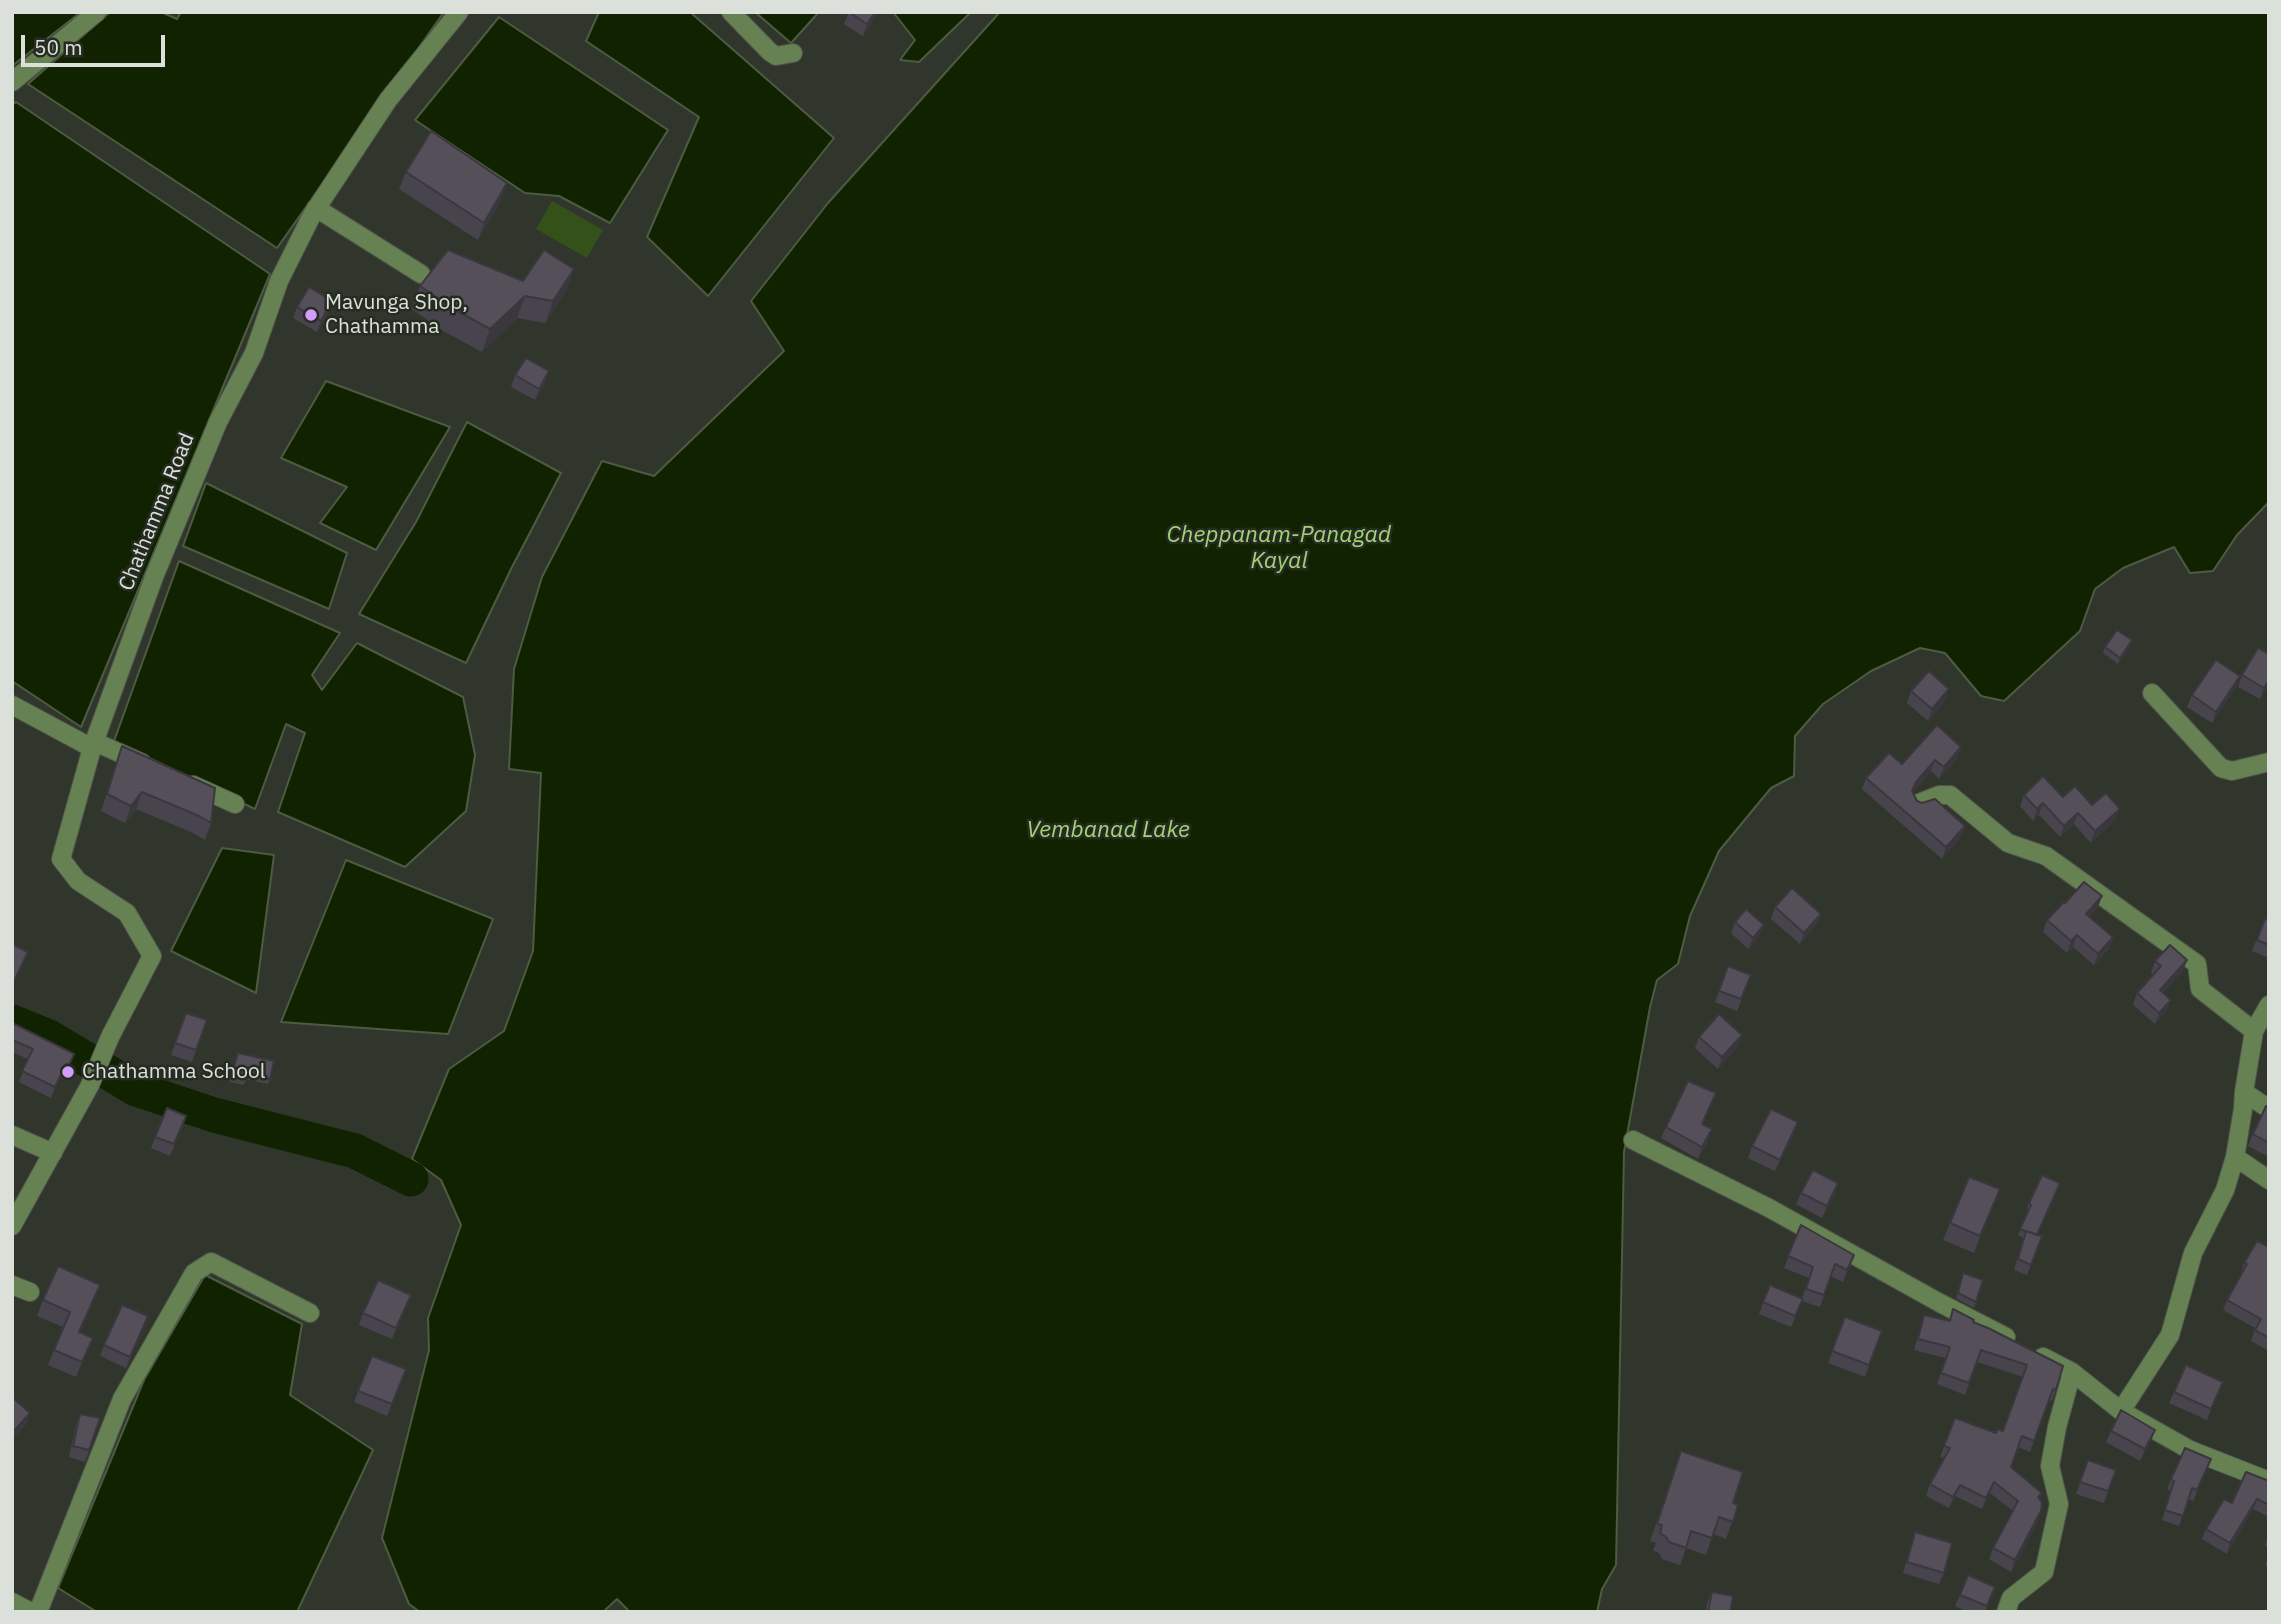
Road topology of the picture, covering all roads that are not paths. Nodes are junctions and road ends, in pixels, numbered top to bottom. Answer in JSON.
{"nodes":[{"id":1,"x":97,"y":12,"type":"edge"},
{"id":2,"x":459,"y":12,"type":"edge"},
{"id":3,"x":732,"y":12,"type":"edge"},
{"id":4,"x":793,"y":53,"type":"dead end"},
{"id":5,"x":12,"y":82,"type":"edge"},
{"id":6,"x":316,"y":208,"type":"junction"},
{"id":7,"x":421,"y":274,"type":"dead end"},
{"id":8,"x":2152,"y":693,"type":"dead end"},
{"id":9,"x":12,"y":705,"type":"edge"},
{"id":10,"x":93,"y":745,"type":"junction"},
{"id":11,"x":2269,"y":762,"type":"edge"},
{"id":12,"x":1919,"y":803,"type":"edge"},
{"id":13,"x":235,"y":804,"type":"dead end"},
{"id":14,"x":2269,"y":1005,"type":"edge"},
{"id":15,"x":2254,"y":1031,"type":"junction"},
{"id":16,"x":2244,"y":1092,"type":"junction"},
{"id":17,"x":2269,"y":1109,"type":"edge"},
{"id":18,"x":12,"y":1135,"type":"edge"},
{"id":19,"x":1633,"y":1140,"type":"dead end"},
{"id":20,"x":53,"y":1153,"type":"junction"},
{"id":21,"x":2235,"y":1157,"type":"junction"},
{"id":22,"x":2269,"y":1180,"type":"edge"},
{"id":23,"x":12,"y":1226,"type":"edge"},
{"id":24,"x":12,"y":1285,"type":"edge"},
{"id":25,"x":30,"y":1292,"type":"dead end"},
{"id":26,"x":310,"y":1313,"type":"dead end"},
{"id":27,"x":2072,"y":1372,"type":"junction"},
{"id":28,"x":2121,"y":1411,"type":"junction"},
{"id":29,"x":2269,"y":1481,"type":"edge"},
{"id":30,"x":12,"y":1602,"type":"edge"},
{"id":31,"x":31,"y":1612,"type":"edge"},
{"id":32,"x":38,"y":1612,"type":"edge"},
{"id":33,"x":2006,"y":1612,"type":"edge"}],
"edges":[{"from":1,"to":5,"type":"street"},
{"from":2,"to":6,"type":"street","name":"Chathamma Road"},
{"from":3,"to":4,"type":"street"},
{"from":6,"to":7,"type":"street"},
{"from":6,"to":10,"type":"street","name":"Chathamma Road"},
{"from":8,"to":11,"type":"street"},
{"from":9,"to":10,"type":"street"},
{"from":10,"to":13,"type":"street"},
{"from":10,"to":20,"type":"street","name":"Chathamma Road"},
{"from":12,"to":15,"type":"street"},
{"from":14,"to":15,"type":"street"},
{"from":15,"to":16,"type":"street"},
{"from":16,"to":17,"type":"street"},
{"from":16,"to":21,"type":"street"},
{"from":18,"to":20,"type":"street"},
{"from":19,"to":27,"type":"street"},
{"from":20,"to":23,"type":"street"},
{"from":21,"to":22,"type":"street"},
{"from":21,"to":28,"type":"street"},
{"from":24,"to":25,"type":"street"},
{"from":26,"to":32,"type":"street"},
{"from":27,"to":28,"type":"street"},
{"from":27,"to":33,"type":"street"},
{"from":28,"to":29,"type":"street"},
{"from":30,"to":31,"type":"street"}]}
